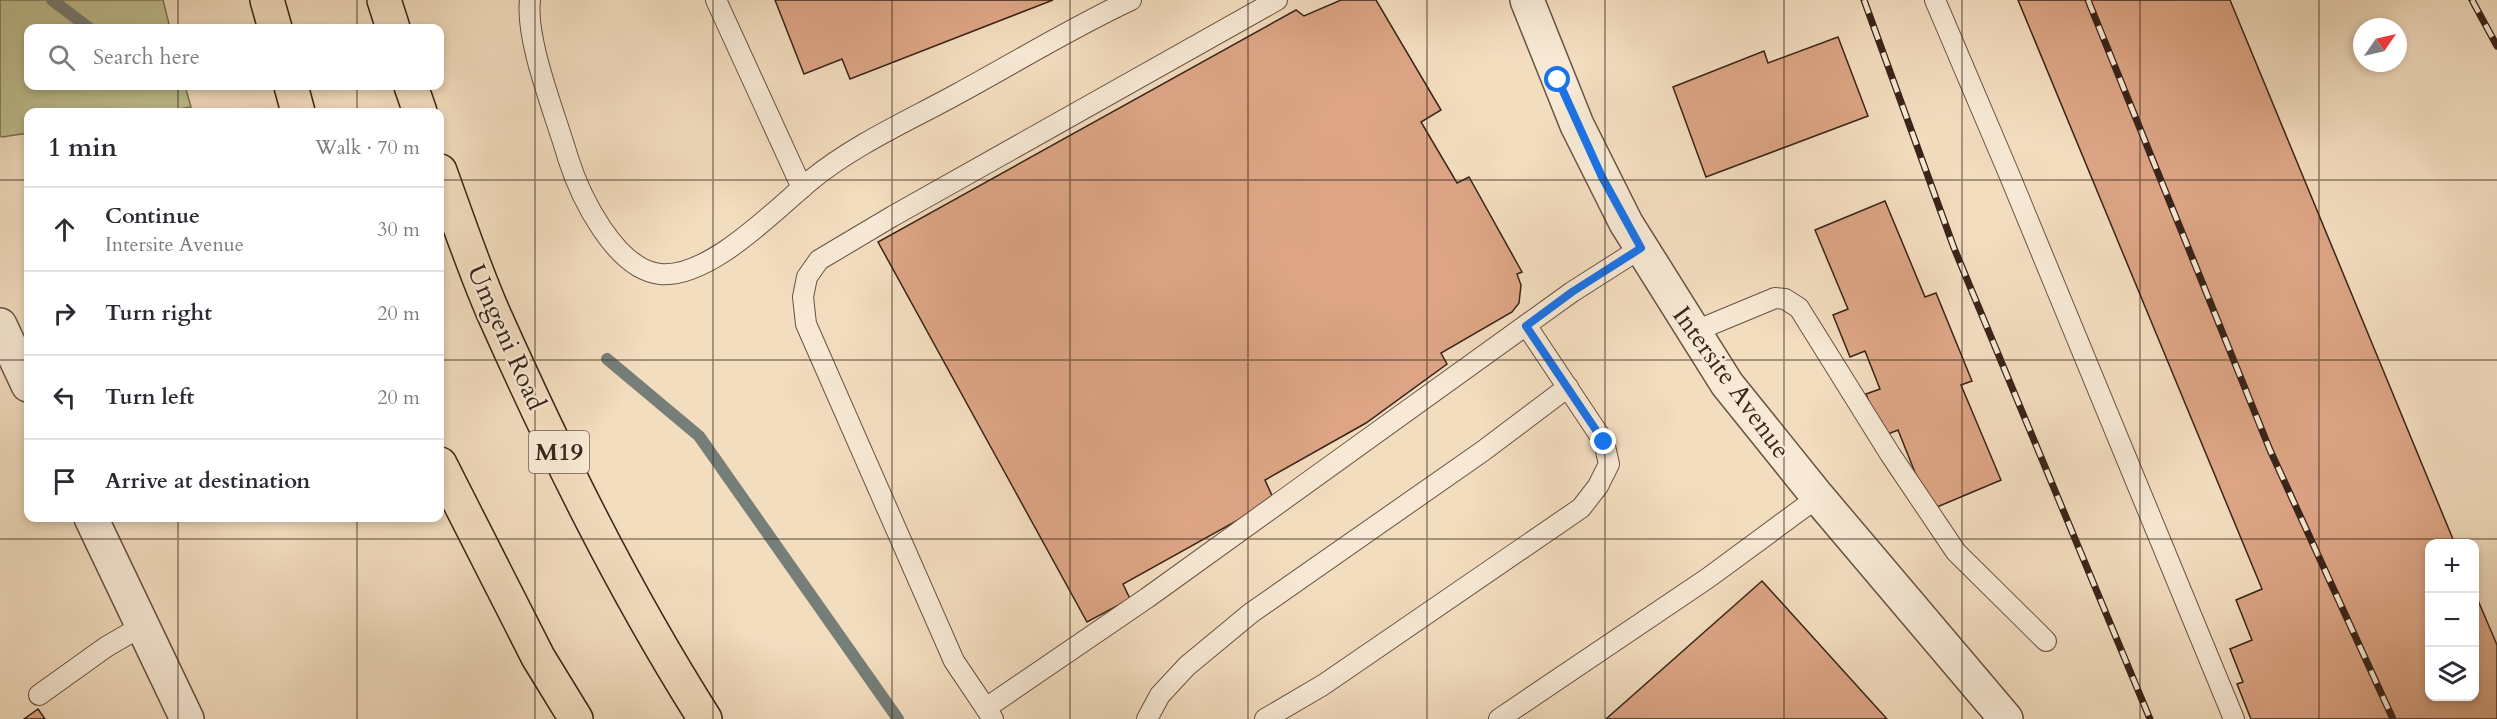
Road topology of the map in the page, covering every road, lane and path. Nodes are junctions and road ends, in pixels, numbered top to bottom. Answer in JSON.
{"nodes":[{"id":1,"x":267,"y":0,"type":"edge"},
{"id":2,"x":384,"y":0,"type":"edge"},
{"id":3,"x":530,"y":0,"type":"edge"},
{"id":4,"x":716,"y":0,"type":"edge"},
{"id":5,"x":1131,"y":0,"type":"edge"},
{"id":6,"x":1277,"y":0,"type":"edge"},
{"id":7,"x":1527,"y":0,"type":"edge"},
{"id":8,"x":1935,"y":0,"type":"edge"},
{"id":9,"x":274,"y":24,"type":"edge"},
{"id":10,"x":392,"y":24,"type":"edge"},
{"id":11,"x":292,"y":90,"type":"edge"},
{"id":12,"x":412,"y":90,"type":"edge"},
{"id":13,"x":297,"y":108,"type":"edge"},
{"id":14,"x":419,"y":108,"type":"edge"},
{"id":15,"x":444,"y":182,"type":"edge"},
{"id":16,"x":802,"y":188,"type":"junction"},
{"id":17,"x":1641,"y":248,"type":"junction"},
{"id":18,"x":0,"y":325,"type":"edge"},
{"id":19,"x":1526,"y":326,"type":"junction"},
{"id":20,"x":1693,"y":332,"type":"junction"},
{"id":21,"x":24,"y":376,"type":"edge"},
{"id":22,"x":1568,"y":387,"type":"junction"},
{"id":23,"x":444,"y":472,"type":"edge"},
{"id":24,"x":1818,"y":496,"type":"junction"},
{"id":25,"x":93,"y":522,"type":"edge"},
{"id":26,"x":142,"y":626,"type":"junction"},
{"id":27,"x":2046,"y":641,"type":"dead end"},
{"id":28,"x":39,"y":695,"type":"dead end"},
{"id":29,"x":1516,"y":712,"type":"edge"},
{"id":30,"x":990,"y":713,"type":"edge"},
{"id":31,"x":187,"y":719,"type":"edge"},
{"id":32,"x":576,"y":719,"type":"edge"},
{"id":33,"x":705,"y":719,"type":"edge"},
{"id":34,"x":1147,"y":719,"type":"edge"},
{"id":35,"x":1265,"y":719,"type":"edge"},
{"id":36,"x":1499,"y":719,"type":"edge"},
{"id":37,"x":2006,"y":719,"type":"edge"},
{"id":38,"x":2234,"y":719,"type":"edge"}],
"edges":[{"from":1,"to":9,"type":"highway"},
{"from":2,"to":10,"type":"highway"},
{"from":3,"to":16,"type":"lane"},
{"from":4,"to":16,"type":"lane"},
{"from":5,"to":16,"type":"lane"},
{"from":6,"to":30,"type":"lane"},
{"from":7,"to":17,"type":"street","name":"Intersite Avenue"},
{"from":8,"to":38,"type":"lane"},
{"from":11,"to":13,"type":"highway"},
{"from":12,"to":14,"type":"highway"},
{"from":15,"to":33,"type":"highway","name":"Umgeni Road","number":"M19"},
{"from":17,"to":19,"type":"lane"},
{"from":17,"to":20,"type":"street","name":"Intersite Avenue"},
{"from":18,"to":21,"type":"street"},
{"from":19,"to":22,"type":"lane"},
{"from":19,"to":30,"type":"lane"},
{"from":20,"to":24,"type":"street","name":"Intersite Avenue"},
{"from":20,"to":27,"type":"lane"},
{"from":22,"to":34,"type":"lane"},
{"from":22,"to":35,"type":"lane"},
{"from":23,"to":32,"type":"highway"},
{"from":24,"to":29,"type":"lane"},
{"from":24,"to":37,"type":"street","name":"Intersite Avenue"},
{"from":25,"to":26,"type":"street"},
{"from":26,"to":28,"type":"lane"},
{"from":26,"to":31,"type":"street"},
{"from":29,"to":36,"type":"lane"}]}
